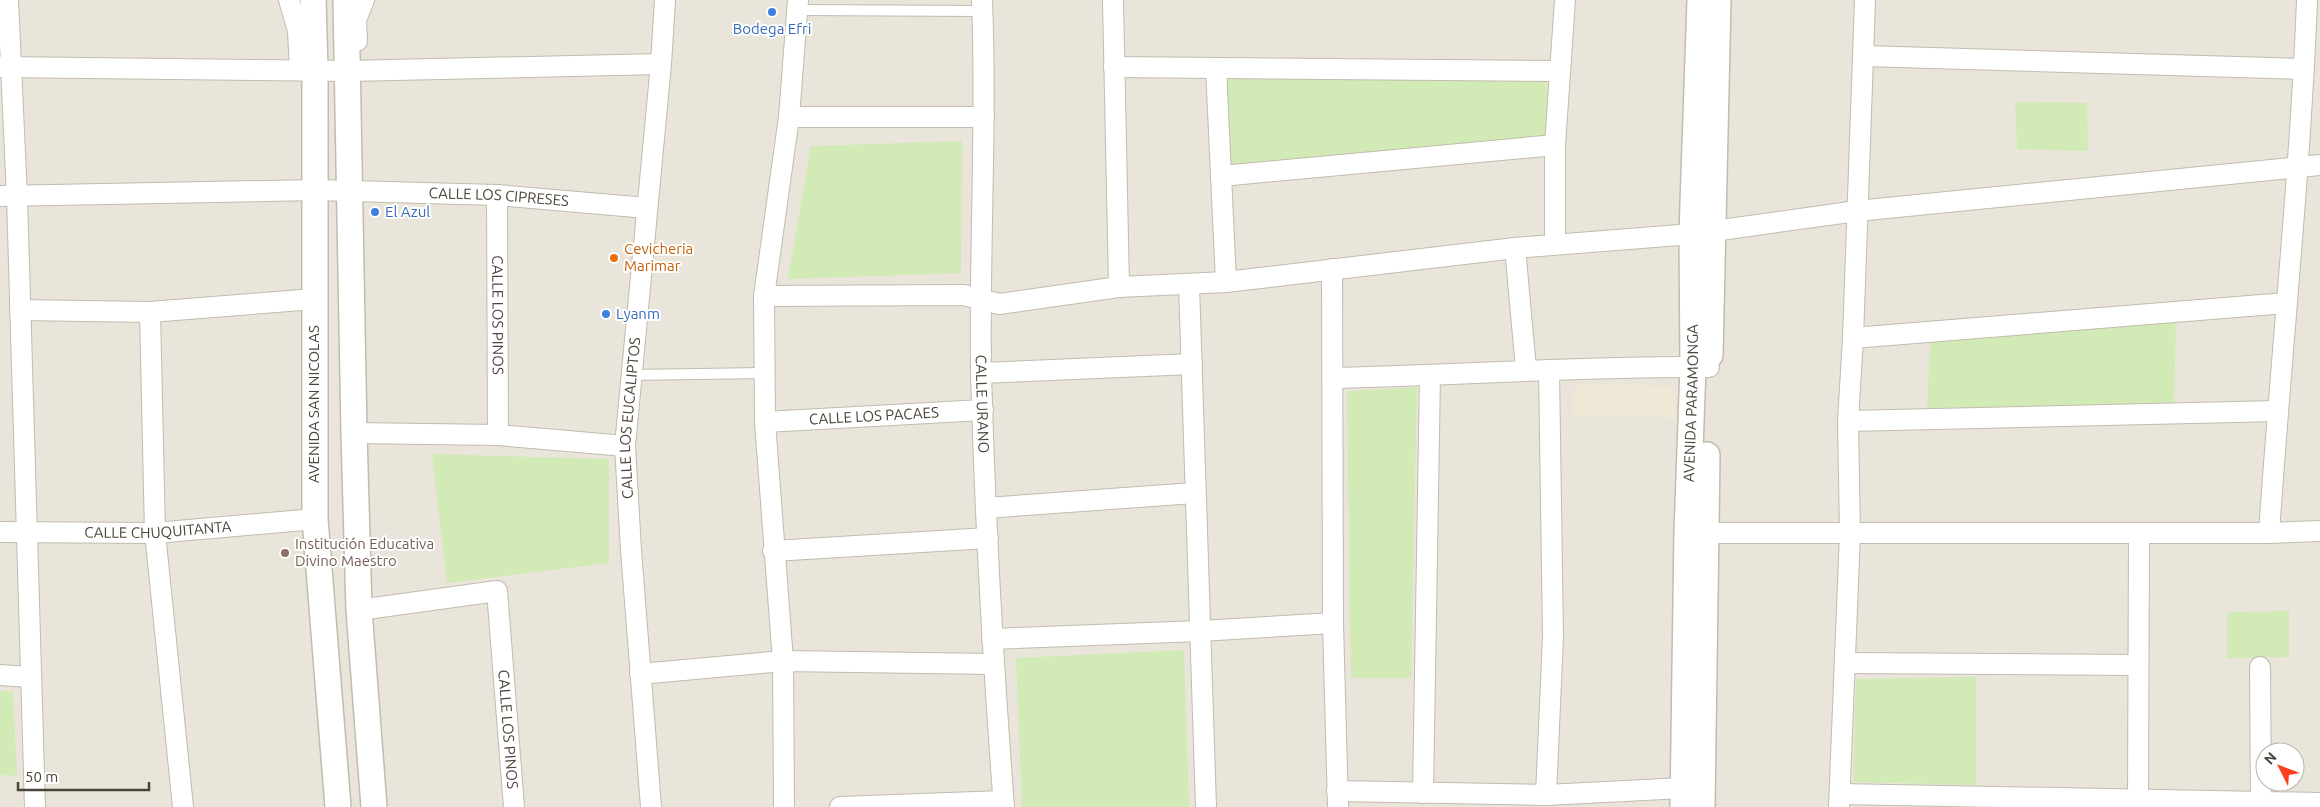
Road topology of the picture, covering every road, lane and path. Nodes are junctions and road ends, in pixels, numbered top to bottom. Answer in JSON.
{"nodes":[{"id":1,"x":8,"y":0,"type":"edge"},
{"id":2,"x":289,"y":0,"type":"edge"},
{"id":3,"x":313,"y":0,"type":"edge"},
{"id":4,"x":346,"y":0,"type":"edge"},
{"id":5,"x":364,"y":0,"type":"edge"},
{"id":6,"x":665,"y":0,"type":"edge"},
{"id":7,"x":1113,"y":0,"type":"edge"},
{"id":8,"x":1565,"y":0,"type":"edge"},
{"id":9,"x":1700,"y":0,"type":"edge"},
{"id":10,"x":1718,"y":0,"type":"edge"},
{"id":11,"x":1865,"y":0,"type":"edge"},
{"id":12,"x":2307,"y":0,"type":"edge"},
{"id":13,"x":798,"y":5,"type":"edge"},
{"id":14,"x":982,"y":6,"type":"edge"},
{"id":15,"x":1862,"y":56,"type":"junction"},
{"id":16,"x":661,"y":64,"type":"junction"},
{"id":17,"x":6,"y":67,"type":"edge"},
{"id":18,"x":1114,"y":67,"type":"junction"},
{"id":19,"x":1216,"y":68,"type":"junction"},
{"id":20,"x":2304,"y":69,"type":"junction"},
{"id":21,"x":308,"y":70,"type":"junction"},
{"id":22,"x":353,"y":70,"type":"junction"},
{"id":23,"x":1560,"y":71,"type":"junction"},
{"id":24,"x":789,"y":117,"type":"junction"},
{"id":25,"x":984,"y":117,"type":"junction"},
{"id":26,"x":1555,"y":145,"type":"junction"},
{"id":27,"x":2320,"y":165,"type":"edge"},
{"id":28,"x":2299,"y":168,"type":"junction"},
{"id":29,"x":1221,"y":176,"type":"junction"},
{"id":30,"x":315,"y":190,"type":"junction"},
{"id":31,"x":351,"y":191,"type":"junction"},
{"id":32,"x":497,"y":195,"type":"junction"},
{"id":33,"x":8,"y":196,"type":"edge"},
{"id":34,"x":647,"y":208,"type":"junction"},
{"id":35,"x":1857,"y":211,"type":"junction"},
{"id":36,"x":1702,"y":233,"type":"junction"},
{"id":37,"x":1555,"y":244,"type":"junction"},
{"id":38,"x":1515,"y":248,"type":"junction"},
{"id":39,"x":1332,"y":269,"type":"junction"},
{"id":40,"x":1226,"y":282,"type":"junction"},
{"id":41,"x":1189,"y":285,"type":"junction"},
{"id":42,"x":1119,"y":288,"type":"junction"},
{"id":43,"x":764,"y":296,"type":"junction"},
{"id":44,"x":314,"y":299,"type":"junction"},
{"id":45,"x":981,"y":299,"type":"junction"},
{"id":46,"x":2286,"y":303,"type":"junction"},
{"id":47,"x":20,"y":310,"type":"junction"},
{"id":48,"x":150,"y":312,"type":"junction"},
{"id":49,"x":1853,"y":338,"type":"junction"},
{"id":50,"x":1192,"y":364,"type":"junction"},
{"id":51,"x":1701,"y":367,"type":"junction"},
{"id":52,"x":1526,"y":369,"type":"junction"},
{"id":53,"x":1549,"y":370,"type":"junction"},
{"id":54,"x":764,"y":373,"type":"junction"},
{"id":55,"x":981,"y":374,"type":"junction"},
{"id":56,"x":631,"y":375,"type":"junction"},
{"id":57,"x":1430,"y":376,"type":"junction"},
{"id":58,"x":1334,"y":378,"type":"junction"},
{"id":59,"x":983,"y":410,"type":"junction"},
{"id":60,"x":2277,"y":411,"type":"junction"},
{"id":61,"x":1848,"y":421,"type":"junction"},
{"id":62,"x":764,"y":422,"type":"junction"},
{"id":63,"x":354,"y":434,"type":"junction"},
{"id":64,"x":498,"y":435,"type":"junction"},
{"id":65,"x":625,"y":446,"type":"junction"},
{"id":66,"x":1194,"y":493,"type":"junction"},
{"id":67,"x":986,"y":508,"type":"junction"},
{"id":68,"x":314,"y":519,"type":"junction"},
{"id":69,"x":2320,"y":531,"type":"edge"},
{"id":70,"x":0,"y":532,"type":"edge"},
{"id":71,"x":155,"y":532,"type":"junction"},
{"id":72,"x":26,"y":533,"type":"junction"},
{"id":73,"x":1696,"y":533,"type":"junction"},
{"id":74,"x":1850,"y":533,"type":"junction"},
{"id":75,"x":2139,"y":533,"type":"junction"},
{"id":76,"x":2269,"y":533,"type":"junction"},
{"id":77,"x":988,"y":538,"type":"junction"},
{"id":78,"x":773,"y":551,"type":"junction"},
{"id":79,"x":359,"y":610,"type":"junction"},
{"id":80,"x":1333,"y":623,"type":"junction"},
{"id":81,"x":1200,"y":631,"type":"junction"},
{"id":82,"x":992,"y":639,"type":"junction"},
{"id":83,"x":782,"y":661,"type":"junction"},
{"id":84,"x":1845,"y":663,"type":"junction"},
{"id":85,"x":994,"y":664,"type":"junction"},
{"id":86,"x":2138,"y":665,"type":"junction"},
{"id":87,"x":2260,"y":666,"type":"dead end"},
{"id":88,"x":640,"y":674,"type":"junction"},
{"id":89,"x":0,"y":676,"type":"edge"},
{"id":90,"x":30,"y":677,"type":"junction"},
{"id":91,"x":1423,"y":793,"type":"junction"},
{"id":92,"x":1546,"y":795,"type":"junction"},
{"id":93,"x":1683,"y":797,"type":"edge"},
{"id":94,"x":1337,"y":799,"type":"edge"},
{"id":95,"x":2138,"y":799,"type":"junction"},
{"id":96,"x":1840,"y":800,"type":"edge"},
{"id":97,"x":2261,"y":802,"type":"junction"},
{"id":98,"x":2320,"y":803,"type":"edge"},
{"id":99,"x":1004,"y":804,"type":"edge"},
{"id":100,"x":35,"y":807,"type":"edge"},
{"id":101,"x":183,"y":807,"type":"edge"},
{"id":102,"x":338,"y":807,"type":"edge"},
{"id":103,"x":374,"y":807,"type":"edge"},
{"id":104,"x":514,"y":807,"type":"edge"},
{"id":105,"x":651,"y":807,"type":"edge"},
{"id":106,"x":784,"y":807,"type":"edge"},
{"id":107,"x":840,"y":807,"type":"edge"},
{"id":108,"x":1206,"y":807,"type":"edge"},
{"id":109,"x":1702,"y":807,"type":"edge"}],
"edges":[{"from":1,"to":17,"type":"street"},
{"from":2,"to":21,"type":"street"},
{"from":3,"to":21,"type":"street","name":"AVENIDA SAN NICOLAS"},
{"from":4,"to":22,"type":"street"},
{"from":5,"to":22,"type":"street"},
{"from":6,"to":16,"type":"street","name":"CALLE LOS EUCALIPTOS"},
{"from":7,"to":18,"type":"street"},
{"from":8,"to":23,"type":"street"},
{"from":9,"to":36,"type":"street","name":"AVENIDA PARAMONGA"},
{"from":10,"to":36,"type":"street","name":"AVENIDA PARAMONGA"},
{"from":11,"to":15,"type":"street"},
{"from":12,"to":20,"type":"street"},
{"from":13,"to":14,"type":"lane"},
{"from":13,"to":24,"type":"street"},
{"from":14,"to":25,"type":"street","name":"CALLE URANO"},
{"from":15,"to":20,"type":"street"},
{"from":15,"to":35,"type":"street"},
{"from":16,"to":22,"type":"street"},
{"from":16,"to":34,"type":"street","name":"CALLE LOS EUCALIPTOS"},
{"from":17,"to":21,"type":"street"},
{"from":17,"to":33,"type":"street"},
{"from":18,"to":19,"type":"street"},
{"from":18,"to":42,"type":"street"},
{"from":19,"to":23,"type":"street"},
{"from":19,"to":29,"type":"street"},
{"from":20,"to":28,"type":"street"},
{"from":21,"to":22,"type":"street"},
{"from":21,"to":30,"type":"street","name":"AVENIDA SAN NICOLAS"},
{"from":22,"to":31,"type":"street"},
{"from":23,"to":26,"type":"street"},
{"from":24,"to":25,"type":"street"},
{"from":24,"to":43,"type":"street"},
{"from":25,"to":45,"type":"street","name":"CALLE URANO"},
{"from":26,"to":29,"type":"street"},
{"from":26,"to":37,"type":"street"},
{"from":27,"to":28,"type":"street"},
{"from":28,"to":35,"type":"street"},
{"from":28,"to":46,"type":"street"},
{"from":29,"to":40,"type":"street"},
{"from":30,"to":31,"type":"street","name":"CALLE LOS CIPRESES"},
{"from":30,"to":33,"type":"street","name":"CALLE LOS CIPRESES"},
{"from":30,"to":44,"type":"street","name":"AVENIDA SAN NICOLAS"},
{"from":31,"to":32,"type":"street","name":"CALLE LOS CIPRESES"},
{"from":31,"to":63,"type":"street"},
{"from":32,"to":34,"type":"street","name":"CALLE LOS CIPRESES"},
{"from":32,"to":64,"type":"street","name":"CALLE LOS PINOS"},
{"from":33,"to":47,"type":"street"},
{"from":34,"to":56,"type":"street","name":"CALLE LOS EUCALIPTOS"},
{"from":35,"to":36,"type":"street"},
{"from":35,"to":49,"type":"street"},
{"from":36,"to":37,"type":"street"},
{"from":36,"to":51,"type":"street","name":"AVENIDA PARAMONGA"},
{"from":37,"to":38,"type":"street"},
{"from":38,"to":39,"type":"street"},
{"from":38,"to":52,"type":"street"},
{"from":39,"to":40,"type":"street"},
{"from":39,"to":58,"type":"street"},
{"from":40,"to":41,"type":"street"},
{"from":41,"to":42,"type":"street"},
{"from":41,"to":50,"type":"street"},
{"from":42,"to":45,"type":"street"},
{"from":43,"to":45,"type":"street"},
{"from":43,"to":54,"type":"street"},
{"from":44,"to":48,"type":"street"},
{"from":44,"to":68,"type":"street","name":"AVENIDA SAN NICOLAS"},
{"from":45,"to":55,"type":"street","name":"CALLE URANO"},
{"from":46,"to":49,"type":"street"},
{"from":46,"to":60,"type":"street"},
{"from":47,"to":48,"type":"street"},
{"from":47,"to":72,"type":"street"},
{"from":48,"to":71,"type":"street"},
{"from":49,"to":61,"type":"street"},
{"from":50,"to":55,"type":"street"},
{"from":50,"to":66,"type":"street"},
{"from":51,"to":53,"type":"street"},
{"from":51,"to":73,"type":"street","name":"AVENIDA PARAMONGA"},
{"from":52,"to":53,"type":"street"},
{"from":52,"to":57,"type":"street"},
{"from":53,"to":92,"type":"street"},
{"from":54,"to":56,"type":"lane"},
{"from":54,"to":62,"type":"street"},
{"from":55,"to":59,"type":"street","name":"CALLE URANO"},
{"from":56,"to":65,"type":"street","name":"CALLE LOS EUCALIPTOS"},
{"from":57,"to":58,"type":"street"},
{"from":57,"to":91,"type":"street"},
{"from":58,"to":80,"type":"street"},
{"from":59,"to":62,"type":"street","name":"CALLE LOS PACAES"},
{"from":59,"to":67,"type":"street","name":"CALLE URANO"},
{"from":60,"to":61,"type":"street"},
{"from":60,"to":76,"type":"street"},
{"from":61,"to":74,"type":"street"},
{"from":62,"to":78,"type":"street"},
{"from":63,"to":64,"type":"street"},
{"from":63,"to":79,"type":"street"},
{"from":64,"to":65,"type":"street"},
{"from":65,"to":88,"type":"street","name":"CALLE LOS EUCALIPTOS"},
{"from":66,"to":67,"type":"street"},
{"from":66,"to":81,"type":"street"},
{"from":67,"to":77,"type":"street","name":"CALLE URANO"},
{"from":68,"to":71,"type":"street","name":"CALLE CHUQUITANTA"},
{"from":68,"to":102,"type":"street","name":"AVENIDA SAN NICOLAS"},
{"from":69,"to":76,"type":"street"},
{"from":70,"to":72,"type":"street","name":"CALLE CHUQUITANTA"},
{"from":71,"to":72,"type":"street","name":"CALLE CHUQUITANTA"},
{"from":71,"to":101,"type":"street"},
{"from":72,"to":90,"type":"street"},
{"from":73,"to":74,"type":"street"},
{"from":73,"to":93,"type":"street","name":"AVENIDA PARAMONGA"},
{"from":73,"to":109,"type":"street","name":"AVENIDA PARAMONGA"},
{"from":74,"to":75,"type":"street"},
{"from":74,"to":84,"type":"street"},
{"from":75,"to":76,"type":"street"},
{"from":75,"to":86,"type":"street"},
{"from":77,"to":78,"type":"street"},
{"from":77,"to":82,"type":"street","name":"CALLE URANO"},
{"from":78,"to":83,"type":"street"},
{"from":79,"to":103,"type":"street"},
{"from":79,"to":104,"type":"street","name":"CALLE LOS PINOS"},
{"from":80,"to":81,"type":"street"},
{"from":80,"to":94,"type":"street"},
{"from":81,"to":82,"type":"street"},
{"from":81,"to":108,"type":"street"},
{"from":82,"to":85,"type":"street","name":"CALLE URANO"},
{"from":83,"to":85,"type":"street"},
{"from":83,"to":88,"type":"street"},
{"from":83,"to":106,"type":"street"},
{"from":84,"to":86,"type":"street"},
{"from":84,"to":96,"type":"street"},
{"from":85,"to":99,"type":"street","name":"CALLE URANO"},
{"from":86,"to":95,"type":"street"},
{"from":87,"to":97,"type":"street"},
{"from":88,"to":105,"type":"street","name":"CALLE LOS EUCALIPTOS"},
{"from":89,"to":90,"type":"street"},
{"from":90,"to":100,"type":"street"},
{"from":91,"to":92,"type":"street"},
{"from":91,"to":94,"type":"street"},
{"from":92,"to":93,"type":"street"},
{"from":95,"to":96,"type":"street"},
{"from":95,"to":97,"type":"street"},
{"from":97,"to":98,"type":"street"},
{"from":99,"to":107,"type":"street"}]}
